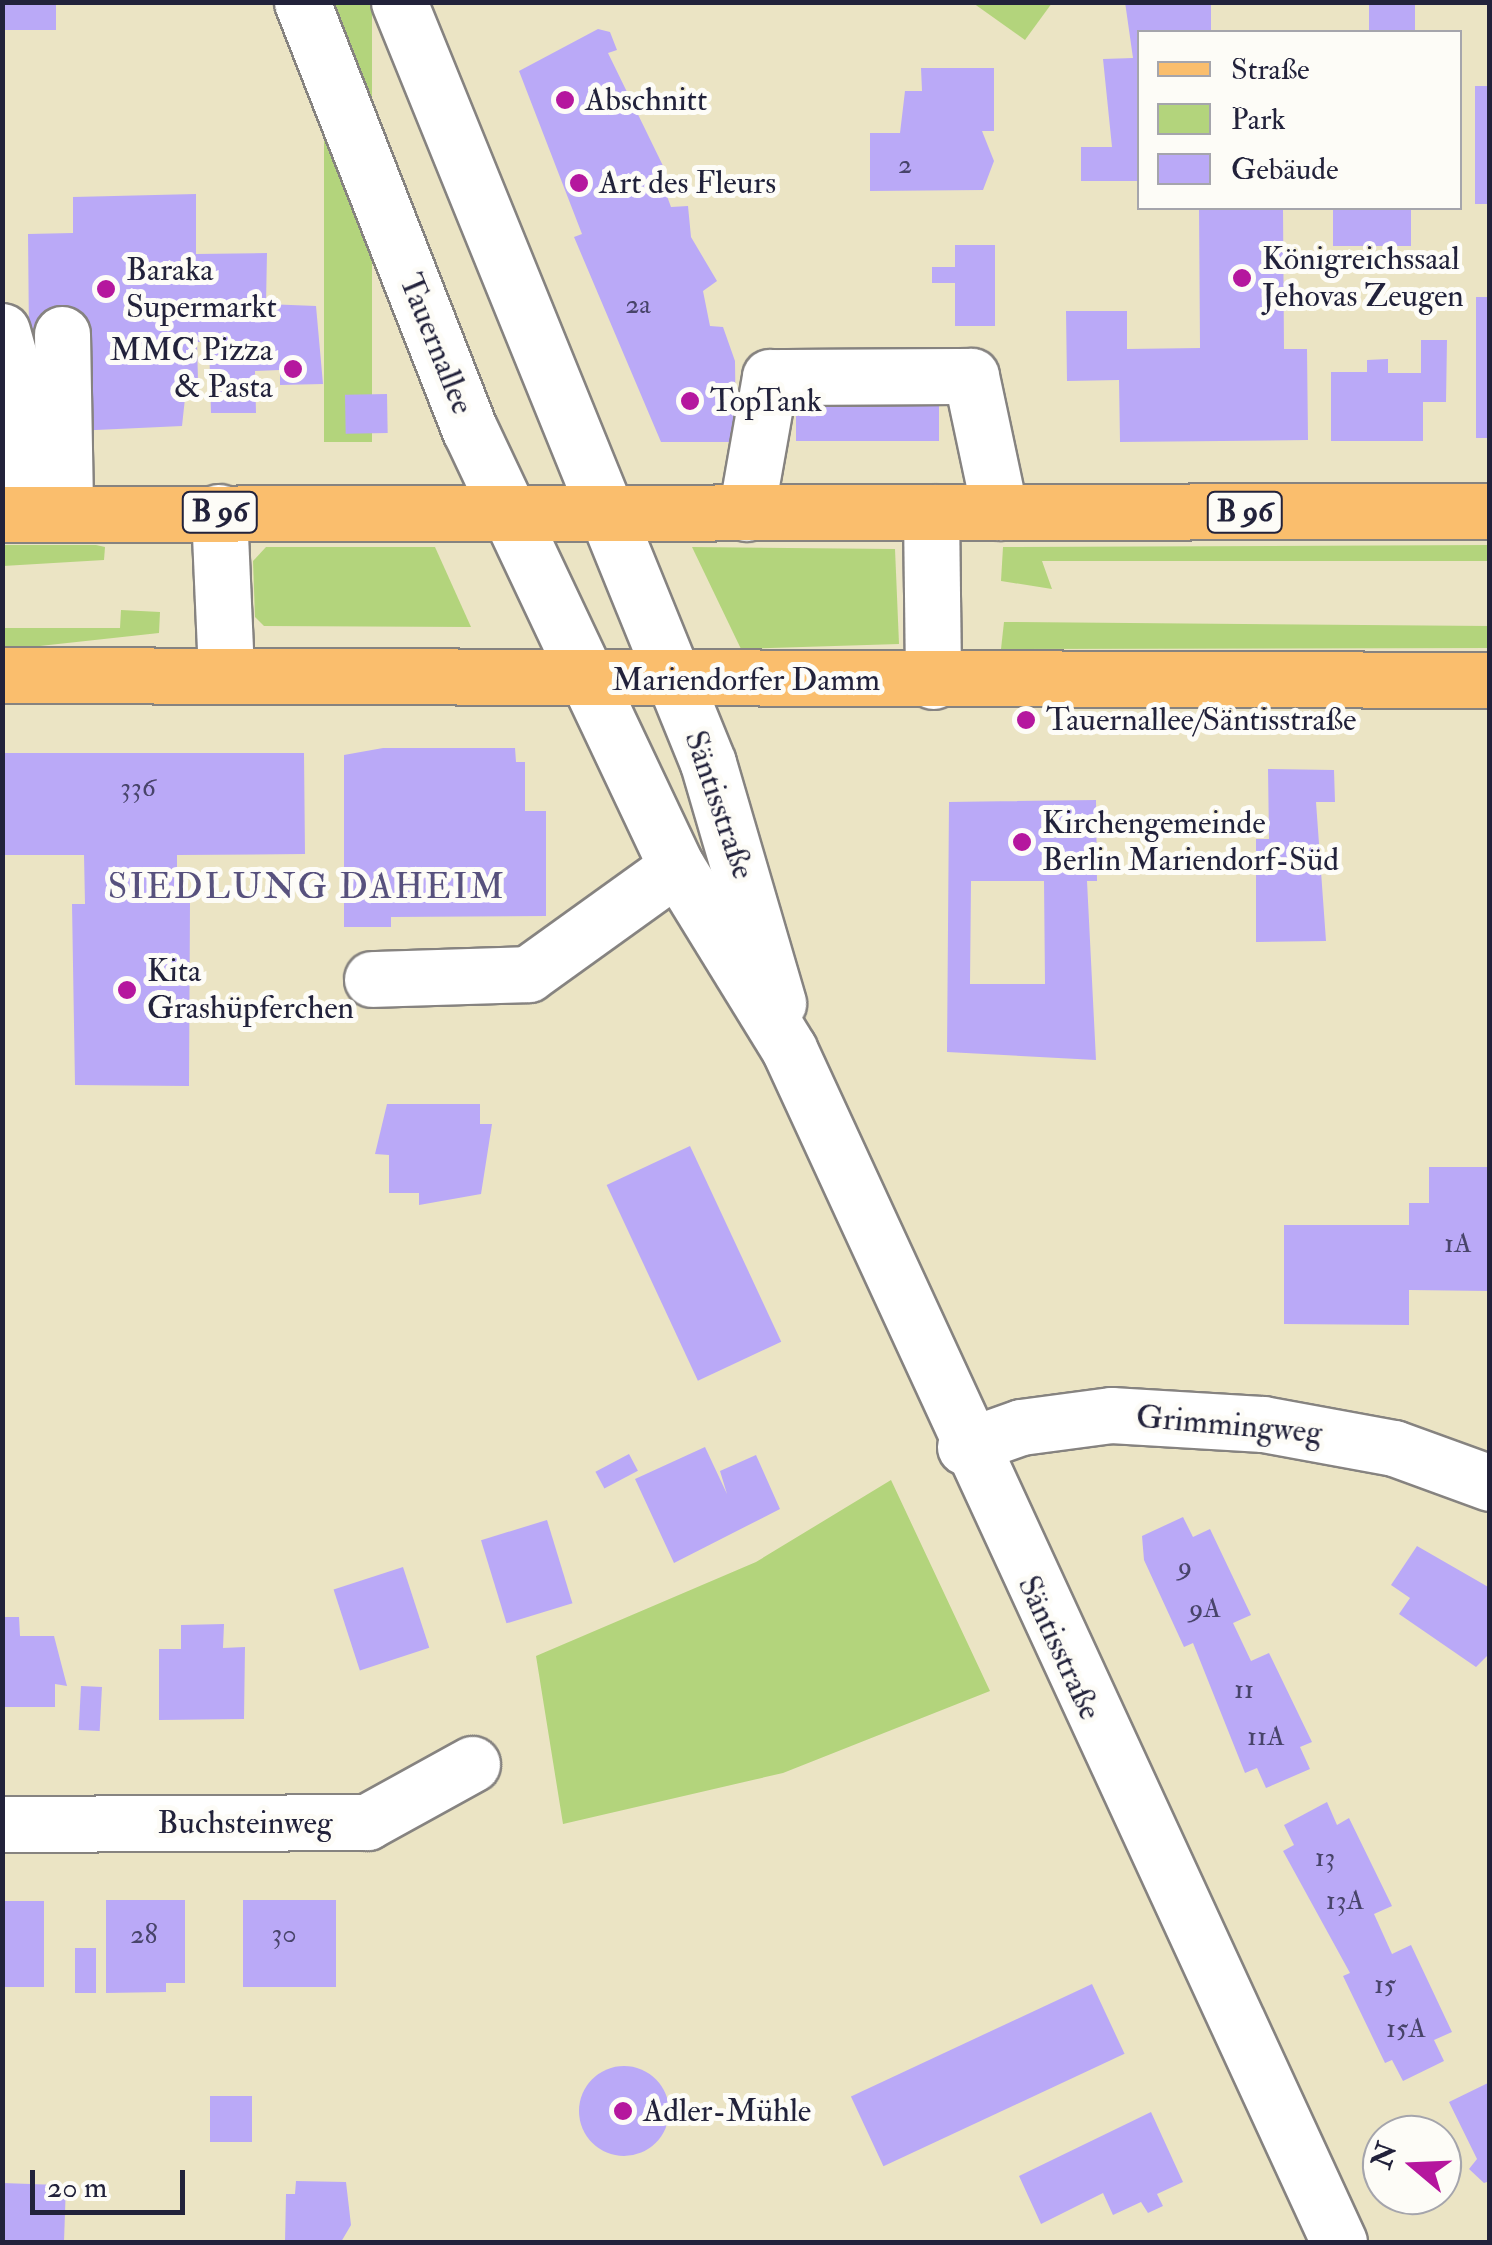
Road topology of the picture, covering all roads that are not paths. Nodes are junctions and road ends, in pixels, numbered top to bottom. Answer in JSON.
{"nodes":[{"id":1,"x":302,"y":2,"type":"edge"},
{"id":2,"x":400,"y":2,"type":"edge"},
{"id":3,"x":2,"y":331,"type":"edge"},
{"id":4,"x":62,"y":334,"type":"dead end"},
{"id":5,"x":1490,"y":511,"type":"edge"},
{"id":6,"x":219,"y":512,"type":"junction"},
{"id":7,"x":510,"y":512,"type":"junction"},
{"id":8,"x":603,"y":512,"type":"junction"},
{"id":9,"x":931,"y":512,"type":"junction"},
{"id":10,"x":1000,"y":512,"type":"junction"},
{"id":11,"x":746,"y":513,"type":"junction"},
{"id":12,"x":31,"y":514,"type":"edge"},
{"id":13,"x":226,"y":672,"type":"junction"},
{"id":14,"x":2,"y":675,"type":"edge"},
{"id":15,"x":586,"y":678,"type":"junction"},
{"id":16,"x":674,"y":680,"type":"junction"},
{"id":17,"x":934,"y":680,"type":"junction"},
{"id":18,"x":1490,"y":680,"type":"edge"},
{"id":19,"x":677,"y":867,"type":"junction"},
{"id":20,"x":372,"y":979,"type":"dead end"},
{"id":21,"x":789,"y":1049,"type":"junction"},
{"id":22,"x":965,"y":1447,"type":"junction"},
{"id":23,"x":1490,"y":1483,"type":"edge"},
{"id":24,"x":472,"y":1764,"type":"dead end"},
{"id":25,"x":2,"y":1824,"type":"edge"},
{"id":26,"x":1339,"y":2242,"type":"edge"}],
"edges":[{"from":1,"to":7,"type":"street","name":"Tauernallee"},
{"from":2,"to":8,"type":"street"},
{"from":3,"to":12,"type":"street"},
{"from":4,"to":12,"type":"street"},
{"from":5,"to":10,"type":"main road","number":"B 96"},
{"from":6,"to":7,"type":"main road","number":"B 96"},
{"from":6,"to":12,"type":"main road","number":"B 96"},
{"from":6,"to":13,"type":"street"},
{"from":7,"to":8,"type":"main road","number":"B 96"},
{"from":7,"to":15,"type":"street","name":"Tauernallee"},
{"from":8,"to":11,"type":"main road","number":"B 96"},
{"from":8,"to":16,"type":"street","name":"Säntisstraße"},
{"from":9,"to":10,"type":"main road","number":"B 96"},
{"from":9,"to":11,"type":"main road","number":"B 96"},
{"from":9,"to":17,"type":"street"},
{"from":10,"to":11,"type":"street"},
{"from":13,"to":14,"type":"main road","name":"Mariendorfer Damm"},
{"from":13,"to":15,"type":"main road","name":"Mariendorfer Damm"},
{"from":15,"to":16,"type":"main road","name":"Mariendorfer Damm"},
{"from":15,"to":19,"type":"street","name":"Säntisstraße"},
{"from":16,"to":17,"type":"main road","name":"Mariendorfer Damm"},
{"from":16,"to":21,"type":"street","name":"Säntisstraße"},
{"from":17,"to":18,"type":"main road","name":"Mariendorfer Damm"},
{"from":19,"to":20,"type":"street"},
{"from":19,"to":21,"type":"street","name":"Säntisstraße"},
{"from":21,"to":22,"type":"street","name":"Säntisstraße"},
{"from":22,"to":23,"type":"street","name":"Grimmingweg"},
{"from":22,"to":26,"type":"street","name":"Säntisstraße"},
{"from":24,"to":25,"type":"street","name":"Buchsteinweg"}]}
